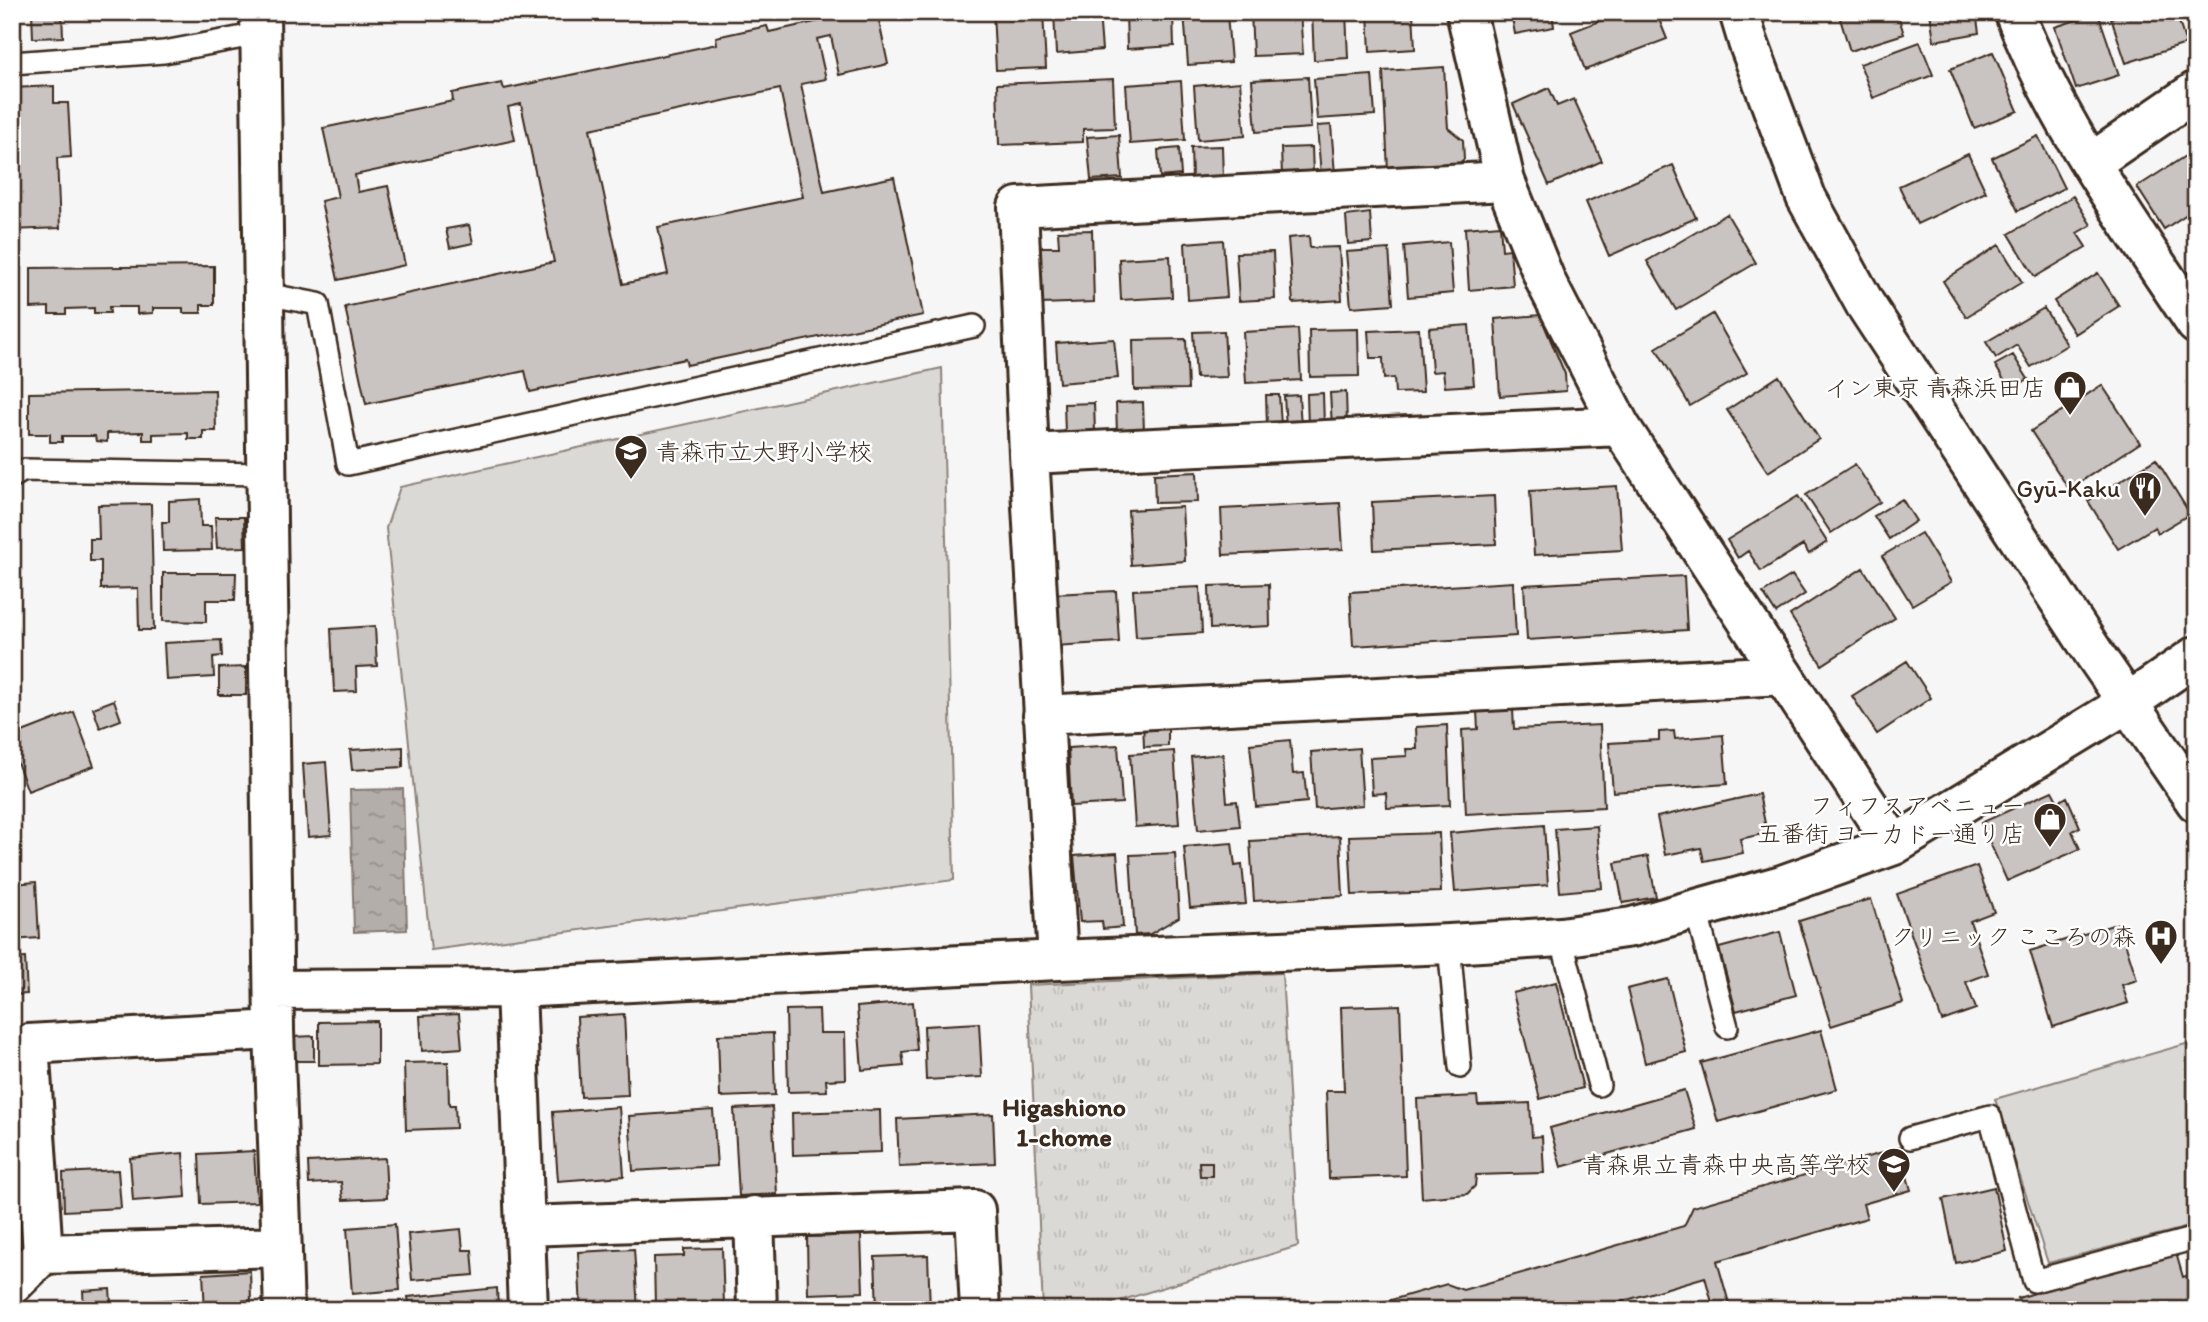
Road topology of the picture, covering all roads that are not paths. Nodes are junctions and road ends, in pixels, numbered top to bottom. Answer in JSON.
{"nodes":[{"id":1,"x":1466,"y":12,"type":"edge"},
{"id":2,"x":1739,"y":12,"type":"edge"},
{"id":3,"x":2014,"y":12,"type":"edge"},
{"id":4,"x":259,"y":23,"type":"edge"},
{"id":5,"x":12,"y":63,"type":"edge"},
{"id":6,"x":2196,"y":91,"type":"edge"},
{"id":7,"x":2091,"y":163,"type":"junction"},
{"id":8,"x":1505,"y":181,"type":"junction"},
{"id":9,"x":265,"y":294,"type":"junction"},
{"id":10,"x":2196,"y":324,"type":"edge"},
{"id":11,"x":974,"y":326,"type":"dead end"},
{"id":12,"x":1620,"y":426,"type":"junction"},
{"id":13,"x":1029,"y":454,"type":"junction"},
{"id":14,"x":268,"y":474,"type":"junction"},
{"id":15,"x":12,"y":477,"type":"edge"},
{"id":16,"x":2196,"y":656,"type":"edge"},
{"id":17,"x":1783,"y":675,"type":"junction"},
{"id":18,"x":2129,"y":702,"type":"junction"},
{"id":19,"x":1043,"y":715,"type":"junction"},
{"id":20,"x":2196,"y":802,"type":"edge"},
{"id":21,"x":1894,"y":845,"type":"junction"},
{"id":22,"x":1696,"y":910,"type":"junction"},
{"id":23,"x":1561,"y":937,"type":"junction"},
{"id":24,"x":1449,"y":944,"type":"junction"},
{"id":25,"x":1058,"y":960,"type":"junction"},
{"id":26,"x":516,"y":988,"type":"junction"},
{"id":27,"x":275,"y":990,"type":"junction"},
{"id":28,"x":1727,"y":1027,"type":"dead end"},
{"id":29,"x":274,"y":1030,"type":"junction"},
{"id":30,"x":1460,"y":1067,"type":"dead end"},
{"id":31,"x":1599,"y":1085,"type":"dead end"},
{"id":32,"x":1910,"y":1138,"type":"dead end"},
{"id":33,"x":754,"y":1216,"type":"junction"},
{"id":34,"x":524,"y":1226,"type":"junction"},
{"id":35,"x":2196,"y":1238,"type":"edge"},
{"id":36,"x":282,"y":1247,"type":"junction"},
{"id":37,"x":43,"y":1254,"type":"junction"},
{"id":38,"x":12,"y":1285,"type":"edge"},
{"id":39,"x":284,"y":1310,"type":"edge"},
{"id":40,"x":528,"y":1310,"type":"edge"},
{"id":41,"x":757,"y":1310,"type":"edge"},
{"id":42,"x":980,"y":1310,"type":"edge"}],
"edges":[{"from":1,"to":8,"type":"street"},
{"from":2,"to":18,"type":"street"},
{"from":3,"to":7,"type":"street"},
{"from":4,"to":5,"type":"lane"},
{"from":4,"to":9,"type":"street"},
{"from":6,"to":7,"type":"street"},
{"from":7,"to":10,"type":"street"},
{"from":8,"to":12,"type":"street"},
{"from":8,"to":13,"type":"street"},
{"from":9,"to":11,"type":"lane"},
{"from":9,"to":14,"type":"street"},
{"from":12,"to":13,"type":"street"},
{"from":12,"to":17,"type":"street"},
{"from":13,"to":19,"type":"street"},
{"from":14,"to":15,"type":"lane"},
{"from":14,"to":27,"type":"street"},
{"from":16,"to":18,"type":"street"},
{"from":17,"to":19,"type":"street"},
{"from":17,"to":21,"type":"street"},
{"from":18,"to":20,"type":"street"},
{"from":18,"to":21,"type":"street"},
{"from":19,"to":25,"type":"street"},
{"from":21,"to":22,"type":"street"},
{"from":22,"to":23,"type":"street"},
{"from":22,"to":28,"type":"lane"},
{"from":23,"to":24,"type":"street"},
{"from":23,"to":31,"type":"lane"},
{"from":24,"to":25,"type":"street"},
{"from":24,"to":30,"type":"lane"},
{"from":25,"to":26,"type":"street"},
{"from":26,"to":27,"type":"street"},
{"from":26,"to":34,"type":"street"},
{"from":27,"to":29,"type":"street"},
{"from":29,"to":36,"type":"street"},
{"from":29,"to":37,"type":"street"},
{"from":32,"to":35,"type":"lane"},
{"from":33,"to":34,"type":"street"},
{"from":33,"to":41,"type":"street"},
{"from":33,"to":42,"type":"street"},
{"from":34,"to":40,"type":"street"},
{"from":36,"to":37,"type":"street"},
{"from":36,"to":39,"type":"street"},
{"from":37,"to":38,"type":"street"}]}
